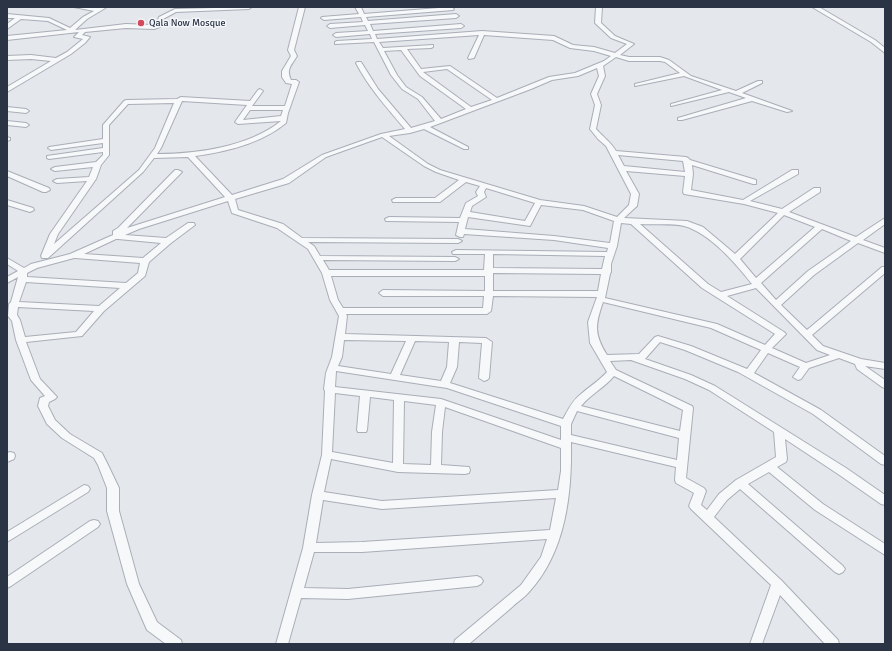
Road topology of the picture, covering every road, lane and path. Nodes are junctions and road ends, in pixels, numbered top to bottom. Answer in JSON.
{"nodes":[{"id":1,"x":77,"y":7,"type":"edge"},
{"id":2,"x":181,"y":7,"type":"edge"},
{"id":3,"x":249,"y":7,"type":"edge"},
{"id":4,"x":302,"y":7,"type":"edge"},
{"id":5,"x":358,"y":7,"type":"edge"},
{"id":6,"x":380,"y":7,"type":"edge"},
{"id":7,"x":599,"y":7,"type":"edge"},
{"id":8,"x":815,"y":7,"type":"edge"},
{"id":9,"x":101,"y":8,"type":"edge"},
{"id":10,"x":451,"y":8,"type":"edge"},
{"id":11,"x":175,"y":11,"type":"junction"},
{"id":12,"x":385,"y":14,"type":"junction"},
{"id":13,"x":362,"y":15,"type":"junction"},
{"id":14,"x":7,"y":16,"type":"edge"},
{"id":15,"x":456,"y":16,"type":"junction"},
{"id":16,"x":20,"y":18,"type":"junction"},
{"id":17,"x":324,"y":18,"type":"dead end"},
{"id":18,"x":366,"y":23,"type":"junction"},
{"id":19,"x":330,"y":26,"type":"dead end"},
{"id":20,"x":461,"y":26,"type":"junction"},
{"id":21,"x":7,"y":28,"type":"edge"},
{"id":22,"x":85,"y":30,"type":"junction"},
{"id":23,"x":72,"y":31,"type":"junction"},
{"id":24,"x":371,"y":32,"type":"junction"},
{"id":25,"x":465,"y":33,"type":"junction"},
{"id":26,"x":482,"y":33,"type":"junction"},
{"id":27,"x":336,"y":35,"type":"dead end"},
{"id":28,"x":7,"y":38,"type":"edge"},
{"id":29,"x":376,"y":41,"type":"junction"},
{"id":30,"x":338,"y":43,"type":"dead end"},
{"id":31,"x":431,"y":46,"type":"dead end"},
{"id":32,"x":403,"y":48,"type":"junction"},
{"id":33,"x":382,"y":50,"type":"junction"},
{"id":34,"x":885,"y":51,"type":"edge"},
{"id":35,"x":616,"y":56,"type":"junction"},
{"id":36,"x":471,"y":58,"type":"dead end"},
{"id":37,"x":8,"y":59,"type":"edge"},
{"id":38,"x":56,"y":60,"type":"junction"},
{"id":39,"x":359,"y":63,"type":"dead end"},
{"id":40,"x":600,"y":66,"type":"junction"},
{"id":41,"x":419,"y":71,"type":"junction"},
{"id":42,"x":684,"y":74,"type":"junction"},
{"id":43,"x":760,"y":82,"type":"dead end"},
{"id":44,"x":7,"y":85,"type":"edge"},
{"id":45,"x":637,"y":85,"type":"dead end"},
{"id":46,"x":14,"y":86,"type":"junction"},
{"id":47,"x":7,"y":90,"type":"edge"},
{"id":48,"x":260,"y":91,"type":"dead end"},
{"id":49,"x":728,"y":91,"type":"junction"},
{"id":50,"x":737,"y":93,"type":"junction"},
{"id":51,"x":751,"y":99,"type":"junction"},
{"id":52,"x":496,"y":100,"type":"junction"},
{"id":53,"x":178,"y":101,"type":"junction"},
{"id":54,"x":672,"y":105,"type":"dead end"},
{"id":55,"x":250,"y":106,"type":"junction"},
{"id":56,"x":287,"y":108,"type":"junction"},
{"id":57,"x":7,"y":109,"type":"edge"},
{"id":58,"x":471,"y":110,"type":"junction"},
{"id":59,"x":26,"y":111,"type":"dead end"},
{"id":60,"x":789,"y":111,"type":"dead end"},
{"id":61,"x":285,"y":118,"type":"junction"},
{"id":62,"x":680,"y":119,"type":"dead end"},
{"id":63,"x":439,"y":122,"type":"junction"},
{"id":64,"x":7,"y":123,"type":"edge"},
{"id":65,"x":26,"y":125,"type":"dead end"},
{"id":66,"x":425,"y":127,"type":"junction"},
{"id":67,"x":410,"y":131,"type":"junction"},
{"id":68,"x":383,"y":135,"type":"junction"},
{"id":69,"x":107,"y":140,"type":"junction"},
{"id":70,"x":51,"y":148,"type":"dead end"},
{"id":71,"x":466,"y":148,"type":"dead end"},
{"id":72,"x":106,"y":150,"type":"junction"},
{"id":73,"x":614,"y":153,"type":"junction"},
{"id":74,"x":190,"y":155,"type":"junction"},
{"id":75,"x":152,"y":156,"type":"junction"},
{"id":76,"x":49,"y":157,"type":"dead end"},
{"id":77,"x":688,"y":162,"type":"junction"},
{"id":78,"x":98,"y":164,"type":"junction"},
{"id":79,"x":621,"y":168,"type":"junction"},
{"id":80,"x":56,"y":169,"type":"dead end"},
{"id":81,"x":178,"y":172,"type":"dead end"},
{"id":82,"x":795,"y":172,"type":"dead end"},
{"id":83,"x":7,"y":173,"type":"edge"},
{"id":84,"x":689,"y":174,"type":"junction"},
{"id":85,"x":92,"y":179,"type":"junction"},
{"id":86,"x":465,"y":179,"type":"junction"},
{"id":87,"x":57,"y":181,"type":"dead end"},
{"id":88,"x":753,"y":182,"type":"dead end"},
{"id":89,"x":485,"y":185,"type":"junction"},
{"id":90,"x":46,"y":190,"type":"dead end"},
{"id":91,"x":817,"y":190,"type":"dead end"},
{"id":92,"x":231,"y":199,"type":"junction"},
{"id":93,"x":396,"y":200,"type":"dead end"},
{"id":94,"x":7,"y":202,"type":"edge"},
{"id":95,"x":539,"y":202,"type":"junction"},
{"id":96,"x":744,"y":202,"type":"junction"},
{"id":97,"x":30,"y":210,"type":"dead end"},
{"id":98,"x":783,"y":212,"type":"junction"},
{"id":99,"x":465,"y":217,"type":"junction"},
{"id":100,"x":389,"y":220,"type":"dead end"},
{"id":101,"x":618,"y":220,"type":"junction"},
{"id":102,"x":885,"y":220,"type":"edge"},
{"id":103,"x":633,"y":222,"type":"junction"},
{"id":104,"x":191,"y":225,"type":"dead end"},
{"id":105,"x":822,"y":226,"type":"junction"},
{"id":106,"x":125,"y":230,"type":"junction"},
{"id":107,"x":462,"y":231,"type":"junction"},
{"id":108,"x":116,"y":237,"type":"junction"},
{"id":109,"x":300,"y":240,"type":"junction"},
{"id":110,"x":858,"y":240,"type":"junction"},
{"id":111,"x":168,"y":241,"type":"junction"},
{"id":112,"x":458,"y":241,"type":"junction"},
{"id":113,"x":611,"y":250,"type":"junction"},
{"id":114,"x":885,"y":251,"type":"edge"},
{"id":115,"x":489,"y":252,"type":"junction"},
{"id":116,"x":73,"y":256,"type":"junction"},
{"id":117,"x":455,"y":256,"type":"junction"},
{"id":118,"x":318,"y":258,"type":"junction"},
{"id":119,"x":735,"y":259,"type":"junction"},
{"id":120,"x":7,"y":260,"type":"edge"},
{"id":121,"x":42,"y":261,"type":"junction"},
{"id":122,"x":145,"y":262,"type":"junction"},
{"id":123,"x":885,"y":269,"type":"edge"},
{"id":124,"x":488,"y":272,"type":"junction"},
{"id":125,"x":607,"y":272,"type":"junction"},
{"id":126,"x":326,"y":273,"type":"junction"},
{"id":127,"x":452,"y":274,"type":"junction"},
{"id":128,"x":23,"y":275,"type":"junction"},
{"id":129,"x":7,"y":280,"type":"edge"},
{"id":130,"x":757,"y":284,"type":"junction"},
{"id":131,"x":128,"y":286,"type":"junction"},
{"id":132,"x":383,"y":293,"type":"dead end"},
{"id":133,"x":489,"y":293,"type":"junction"},
{"id":134,"x":721,"y":296,"type":"junction"},
{"id":135,"x":601,"y":297,"type":"junction"},
{"id":136,"x":13,"y":304,"type":"junction"},
{"id":137,"x":776,"y":305,"type":"junction"},
{"id":138,"x":101,"y":309,"type":"junction"},
{"id":139,"x":342,"y":312,"type":"junction"},
{"id":140,"x":806,"y":335,"type":"junction"},
{"id":141,"x":341,"y":337,"type":"junction"},
{"id":142,"x":412,"y":338,"type":"junction"},
{"id":143,"x":21,"y":340,"type":"junction"},
{"id":144,"x":454,"y":341,"type":"dead end"},
{"id":145,"x":767,"y":348,"type":"junction"},
{"id":146,"x":840,"y":355,"type":"junction"},
{"id":147,"x":630,"y":357,"type":"junction"},
{"id":148,"x":605,"y":358,"type":"junction"},
{"id":149,"x":859,"y":362,"type":"junction"},
{"id":150,"x":806,"y":366,"type":"junction"},
{"id":151,"x":885,"y":366,"type":"edge"},
{"id":152,"x":339,"y":369,"type":"dead end"},
{"id":153,"x":612,"y":372,"type":"junction"},
{"id":154,"x":748,"y":374,"type":"junction"},
{"id":155,"x":394,"y":377,"type":"junction"},
{"id":156,"x":798,"y":377,"type":"dead end"},
{"id":157,"x":484,"y":378,"type":"dead end"},
{"id":158,"x":445,"y":384,"type":"junction"},
{"id":159,"x":885,"y":385,"type":"edge"},
{"id":160,"x":329,"y":389,"type":"junction"},
{"id":161,"x":365,"y":393,"type":"junction"},
{"id":162,"x":399,"y":397,"type":"junction"},
{"id":163,"x":441,"y":402,"type":"junction"},
{"id":164,"x":574,"y":407,"type":"junction"},
{"id":165,"x":566,"y":424,"type":"junction"},
{"id":166,"x":362,"y":430,"type":"dead end"},
{"id":167,"x":779,"y":432,"type":"junction"},
{"id":168,"x":685,"y":436,"type":"junction"},
{"id":169,"x":566,"y":442,"type":"junction"},
{"id":170,"x":327,"y":455,"type":"junction"},
{"id":171,"x":885,"y":461,"type":"edge"},
{"id":172,"x":682,"y":466,"type":"junction"},
{"id":173,"x":770,"y":467,"type":"junction"},
{"id":174,"x":398,"y":468,"type":"junction"},
{"id":175,"x":436,"y":468,"type":"junction"},
{"id":176,"x":465,"y":470,"type":"dead end"},
{"id":177,"x":740,"y":483,"type":"junction"},
{"id":178,"x":84,"y":490,"type":"dead end"},
{"id":179,"x":318,"y":494,"type":"junction"},
{"id":180,"x":562,"y":494,"type":"junction"},
{"id":181,"x":885,"y":501,"type":"edge"},
{"id":182,"x":707,"y":518,"type":"junction"},
{"id":183,"x":94,"y":524,"type":"dead end"},
{"id":184,"x":555,"y":534,"type":"junction"},
{"id":185,"x":7,"y":538,"type":"edge"},
{"id":186,"x":310,"y":548,"type":"junction"},
{"id":187,"x":885,"y":550,"type":"edge"},
{"id":188,"x":839,"y":569,"type":"dead end"},
{"id":189,"x":477,"y":581,"type":"dead end"},
{"id":190,"x":7,"y":583,"type":"edge"},
{"id":191,"x":778,"y":584,"type":"junction"},
{"id":192,"x":297,"y":593,"type":"junction"},
{"id":193,"x":176,"y":644,"type":"edge"},
{"id":194,"x":282,"y":644,"type":"edge"},
{"id":195,"x":460,"y":644,"type":"edge"},
{"id":196,"x":756,"y":644,"type":"edge"},
{"id":197,"x":832,"y":644,"type":"edge"}],
"edges":[{"from":1,"to":9,"type":"street"},
{"from":2,"to":11,"type":"street"},
{"from":3,"to":11,"type":"street"},
{"from":4,"to":56,"type":"street"},
{"from":5,"to":13,"type":"street"},
{"from":6,"to":12,"type":"street"},
{"from":7,"to":35,"type":"street"},
{"from":8,"to":34,"type":"street"},
{"from":9,"to":23,"type":"street"},
{"from":10,"to":12,"type":"street"},
{"from":10,"to":15,"type":"street"},
{"from":11,"to":22,"type":"street"},
{"from":12,"to":13,"type":"street"},
{"from":13,"to":17,"type":"street"},
{"from":13,"to":18,"type":"street"},
{"from":14,"to":16,"type":"street"},
{"from":15,"to":18,"type":"street"},
{"from":15,"to":20,"type":"street"},
{"from":16,"to":21,"type":"street"},
{"from":16,"to":23,"type":"street"},
{"from":18,"to":19,"type":"street"},
{"from":18,"to":24,"type":"street"},
{"from":20,"to":24,"type":"street"},
{"from":20,"to":25,"type":"street"},
{"from":22,"to":23,"type":"street"},
{"from":22,"to":38,"type":"street"},
{"from":23,"to":28,"type":"street"},
{"from":24,"to":27,"type":"street"},
{"from":24,"to":29,"type":"street"},
{"from":25,"to":26,"type":"street"},
{"from":25,"to":29,"type":"street"},
{"from":26,"to":35,"type":"street"},
{"from":26,"to":36,"type":"street"},
{"from":29,"to":30,"type":"street"},
{"from":29,"to":33,"type":"street"},
{"from":31,"to":32,"type":"street"},
{"from":32,"to":33,"type":"street"},
{"from":32,"to":41,"type":"street"},
{"from":33,"to":63,"type":"street"},
{"from":35,"to":40,"type":"street"},
{"from":35,"to":42,"type":"street"},
{"from":37,"to":38,"type":"street"},
{"from":38,"to":46,"type":"street"},
{"from":39,"to":67,"type":"street"},
{"from":40,"to":52,"type":"street"},
{"from":40,"to":73,"type":"street"},
{"from":41,"to":52,"type":"street"},
{"from":41,"to":58,"type":"street"},
{"from":42,"to":45,"type":"street"},
{"from":42,"to":49,"type":"street"},
{"from":43,"to":50,"type":"street"},
{"from":44,"to":46,"type":"street"},
{"from":46,"to":47,"type":"street"},
{"from":48,"to":55,"type":"street"},
{"from":49,"to":50,"type":"street"},
{"from":49,"to":54,"type":"street"},
{"from":50,"to":51,"type":"street"},
{"from":51,"to":60,"type":"street"},
{"from":51,"to":62,"type":"street"},
{"from":52,"to":58,"type":"street"},
{"from":53,"to":55,"type":"street"},
{"from":53,"to":69,"type":"street"},
{"from":53,"to":75,"type":"street"},
{"from":55,"to":56,"type":"street"},
{"from":55,"to":61,"type":"street"},
{"from":56,"to":61,"type":"street"},
{"from":57,"to":59,"type":"street"},
{"from":58,"to":63,"type":"street"},
{"from":61,"to":74,"type":"street"},
{"from":63,"to":66,"type":"street"},
{"from":64,"to":65,"type":"street"},
{"from":66,"to":67,"type":"street"},
{"from":66,"to":71,"type":"street"},
{"from":67,"to":68,"type":"street"},
{"from":68,"to":86,"type":"street"},
{"from":68,"to":92,"type":"street"},
{"from":69,"to":70,"type":"street"},
{"from":69,"to":72,"type":"street"},
{"from":72,"to":76,"type":"street"},
{"from":72,"to":78,"type":"street"},
{"from":73,"to":77,"type":"street"},
{"from":73,"to":79,"type":"street"},
{"from":74,"to":75,"type":"street"},
{"from":74,"to":92,"type":"street"},
{"from":75,"to":121,"type":"street"},
{"from":77,"to":84,"type":"street"},
{"from":77,"to":88,"type":"street"},
{"from":78,"to":80,"type":"street"},
{"from":78,"to":85,"type":"street"},
{"from":79,"to":84,"type":"street"},
{"from":79,"to":101,"type":"street"},
{"from":81,"to":106,"type":"street"},
{"from":82,"to":96,"type":"street"},
{"from":83,"to":90,"type":"street"},
{"from":84,"to":96,"type":"street"},
{"from":85,"to":87,"type":"street"},
{"from":85,"to":121,"type":"street"},
{"from":86,"to":89,"type":"street"},
{"from":86,"to":93,"type":"street"},
{"from":89,"to":95,"type":"street"},
{"from":89,"to":99,"type":"street"},
{"from":91,"to":98,"type":"street"},
{"from":92,"to":106,"type":"street"},
{"from":92,"to":109,"type":"street"},
{"from":94,"to":97,"type":"street"},
{"from":95,"to":99,"type":"street"},
{"from":95,"to":101,"type":"street"},
{"from":96,"to":98,"type":"street"},
{"from":98,"to":105,"type":"street"},
{"from":98,"to":119,"type":"street"},
{"from":99,"to":100,"type":"street"},
{"from":99,"to":107,"type":"street"},
{"from":101,"to":103,"type":"street"},
{"from":101,"to":113,"type":"street"},
{"from":102,"to":110,"type":"street"},
{"from":103,"to":119,"type":"street"},
{"from":103,"to":134,"type":"street"},
{"from":104,"to":111,"type":"street"},
{"from":105,"to":110,"type":"street"},
{"from":105,"to":130,"type":"street"},
{"from":106,"to":108,"type":"street"},
{"from":106,"to":121,"type":"street"},
{"from":107,"to":112,"type":"street"},
{"from":107,"to":113,"type":"street"},
{"from":108,"to":111,"type":"street"},
{"from":108,"to":116,"type":"street"},
{"from":109,"to":112,"type":"street"},
{"from":109,"to":118,"type":"street"},
{"from":110,"to":114,"type":"street"},
{"from":110,"to":137,"type":"street"},
{"from":111,"to":122,"type":"street"},
{"from":112,"to":117,"type":"street"},
{"from":113,"to":115,"type":"street"},
{"from":113,"to":125,"type":"street"},
{"from":115,"to":117,"type":"street"},
{"from":115,"to":124,"type":"street"},
{"from":116,"to":121,"type":"street"},
{"from":116,"to":122,"type":"street"},
{"from":117,"to":118,"type":"street"},
{"from":117,"to":127,"type":"street"},
{"from":118,"to":126,"type":"street"},
{"from":119,"to":130,"type":"street"},
{"from":120,"to":128,"type":"street"},
{"from":121,"to":128,"type":"street"},
{"from":122,"to":131,"type":"street"},
{"from":123,"to":140,"type":"street"},
{"from":124,"to":125,"type":"street"},
{"from":124,"to":127,"type":"street"},
{"from":124,"to":133,"type":"street"},
{"from":125,"to":135,"type":"street"},
{"from":126,"to":127,"type":"street"},
{"from":126,"to":139,"type":"street"},
{"from":128,"to":129,"type":"street"},
{"from":128,"to":131,"type":"street"},
{"from":128,"to":136,"type":"street"},
{"from":130,"to":134,"type":"street"},
{"from":130,"to":137,"type":"street"},
{"from":131,"to":138,"type":"street"},
{"from":132,"to":133,"type":"street"},
{"from":133,"to":135,"type":"street"},
{"from":133,"to":139,"type":"street"},
{"from":134,"to":145,"type":"street"},
{"from":135,"to":145,"type":"street"},
{"from":135,"to":148,"type":"street"},
{"from":136,"to":138,"type":"street"},
{"from":136,"to":143,"type":"street"},
{"from":137,"to":140,"type":"street"},
{"from":138,"to":143,"type":"street"},
{"from":139,"to":141,"type":"street"},
{"from":140,"to":146,"type":"street"},
{"from":141,"to":142,"type":"street"},
{"from":141,"to":160,"type":"street"},
{"from":142,"to":155,"type":"street"},
{"from":142,"to":157,"type":"street"},
{"from":143,"to":193,"type":"street"},
{"from":144,"to":158,"type":"street"},
{"from":145,"to":150,"type":"street"},
{"from":145,"to":154,"type":"street"},
{"from":146,"to":149,"type":"street"},
{"from":146,"to":150,"type":"street"},
{"from":147,"to":148,"type":"street"},
{"from":147,"to":154,"type":"street"},
{"from":147,"to":167,"type":"street"},
{"from":148,"to":153,"type":"street"},
{"from":149,"to":151,"type":"street"},
{"from":149,"to":159,"type":"street"},
{"from":150,"to":156,"type":"street"},
{"from":152,"to":155,"type":"street"},
{"from":153,"to":164,"type":"street"},
{"from":153,"to":168,"type":"street"},
{"from":154,"to":171,"type":"street"},
{"from":155,"to":158,"type":"street"},
{"from":158,"to":165,"type":"street"},
{"from":160,"to":161,"type":"street"},
{"from":160,"to":170,"type":"street"},
{"from":161,"to":162,"type":"street"},
{"from":161,"to":166,"type":"street"},
{"from":162,"to":163,"type":"street"},
{"from":162,"to":174,"type":"street"},
{"from":163,"to":169,"type":"street"},
{"from":163,"to":175,"type":"street"},
{"from":164,"to":165,"type":"street"},
{"from":164,"to":168,"type":"street"},
{"from":165,"to":169,"type":"street"},
{"from":167,"to":173,"type":"street"},
{"from":167,"to":181,"type":"street"},
{"from":168,"to":172,"type":"street"},
{"from":169,"to":172,"type":"street"},
{"from":169,"to":180,"type":"street"},
{"from":170,"to":174,"type":"street"},
{"from":170,"to":179,"type":"street"},
{"from":172,"to":182,"type":"street"},
{"from":173,"to":177,"type":"street"},
{"from":173,"to":187,"type":"street"},
{"from":174,"to":175,"type":"street"},
{"from":175,"to":176,"type":"street"},
{"from":177,"to":182,"type":"street"},
{"from":177,"to":188,"type":"street"},
{"from":178,"to":185,"type":"street"},
{"from":179,"to":180,"type":"street"},
{"from":179,"to":186,"type":"street"},
{"from":180,"to":184,"type":"street"},
{"from":182,"to":191,"type":"street"},
{"from":183,"to":190,"type":"street"},
{"from":184,"to":186,"type":"street"},
{"from":184,"to":195,"type":"street"},
{"from":186,"to":192,"type":"street"},
{"from":189,"to":192,"type":"street"},
{"from":191,"to":196,"type":"street"},
{"from":191,"to":197,"type":"street"},
{"from":192,"to":194,"type":"street"}]}
